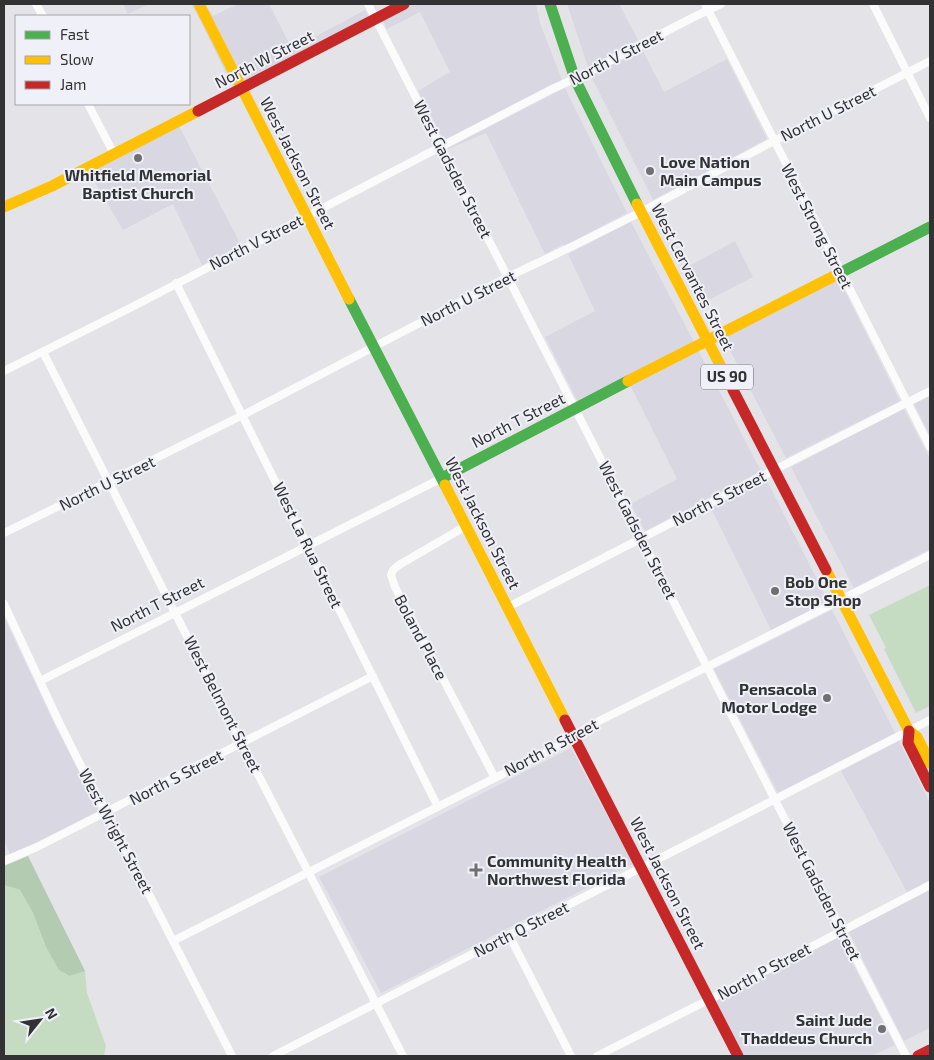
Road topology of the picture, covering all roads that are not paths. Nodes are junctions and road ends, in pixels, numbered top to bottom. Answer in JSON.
{"nodes":[{"id":1,"x":36,"y":4,"type":"edge"},
{"id":2,"x":199,"y":4,"type":"edge"},
{"id":3,"x":368,"y":4,"type":"edge"},
{"id":4,"x":404,"y":4,"type":"edge"},
{"id":5,"x":550,"y":4,"type":"edge"},
{"id":6,"x":721,"y":4,"type":"edge"},
{"id":7,"x":873,"y":4,"type":"edge"},
{"id":8,"x":706,"y":7,"type":"edge"},
{"id":9,"x":42,"y":15,"type":"edge"},
{"id":10,"x":376,"y":19,"type":"junction"},
{"id":11,"x":930,"y":61,"type":"edge"},
{"id":12,"x":907,"y":73,"type":"junction"},
{"id":13,"x":575,"y":79,"type":"junction"},
{"id":14,"x":242,"y":88,"type":"junction"},
{"id":15,"x":89,"y":105,"type":"edge"},
{"id":16,"x":930,"y":118,"type":"edge"},
{"id":17,"x":774,"y":141,"type":"junction"},
{"id":18,"x":441,"y":146,"type":"junction"},
{"id":19,"x":114,"y":154,"type":"junction"},
{"id":20,"x":4,"y":207,"type":"edge"},
{"id":21,"x":641,"y":212,"type":"junction"},
{"id":22,"x":307,"y":216,"type":"junction"},
{"id":23,"x":930,"y":227,"type":"edge"},
{"id":24,"x":841,"y":272,"type":"junction"},
{"id":25,"x":508,"y":277,"type":"junction"},
{"id":26,"x":176,"y":283,"type":"junction"},
{"id":27,"x":707,"y":340,"type":"junction"},
{"id":28,"x":374,"y":346,"type":"junction"},
{"id":29,"x":43,"y":352,"type":"junction"},
{"id":30,"x":4,"y":371,"type":"edge"},
{"id":31,"x":930,"y":391,"type":"edge"},
{"id":32,"x":907,"y":403,"type":"junction"},
{"id":33,"x":576,"y":408,"type":"junction"},
{"id":34,"x":243,"y":414,"type":"junction"},
{"id":35,"x":930,"y":448,"type":"edge"},
{"id":36,"x":774,"y":470,"type":"junction"},
{"id":37,"x":442,"y":478,"type":"junction"},
{"id":38,"x":108,"y":482,"type":"junction"},
{"id":39,"x":466,"y":526,"type":"junction"},
{"id":40,"x":4,"y":533,"type":"edge"},
{"id":41,"x":642,"y":538,"type":"junction"},
{"id":42,"x":308,"y":545,"type":"junction"},
{"id":43,"x":930,"y":555,"type":"edge"},
{"id":44,"x":841,"y":600,"type":"junction"},
{"id":45,"x":4,"y":604,"type":"edge"},
{"id":46,"x":508,"y":607,"type":"junction"},
{"id":47,"x":175,"y":613,"type":"junction"},
{"id":48,"x":707,"y":668,"type":"junction"},
{"id":49,"x":373,"y":676,"type":"junction"},
{"id":50,"x":40,"y":680,"type":"junction"},
{"id":51,"x":930,"y":720,"type":"edge"},
{"id":52,"x":909,"y":731,"type":"junction"},
{"id":53,"x":574,"y":736,"type":"junction"},
{"id":54,"x":243,"y":743,"type":"junction"},
{"id":55,"x":930,"y":763,"type":"edge"},
{"id":56,"x":495,"y":778,"type":"junction"},
{"id":57,"x":930,"y":787,"type":"edge"},
{"id":58,"x":775,"y":799,"type":"junction"},
{"id":59,"x":438,"y":807,"type":"junction"},
{"id":60,"x":106,"y":812,"type":"junction"},
{"id":61,"x":4,"y":861,"type":"edge"},
{"id":62,"x":642,"y":867,"type":"junction"},
{"id":63,"x":309,"y":872,"type":"junction"},
{"id":64,"x":930,"y":885,"type":"edge"},
{"id":65,"x":842,"y":930,"type":"junction"},
{"id":66,"x":509,"y":935,"type":"junction"},
{"id":67,"x":173,"y":941,"type":"junction"},
{"id":68,"x":709,"y":1000,"type":"junction"},
{"id":69,"x":376,"y":1003,"type":"junction"},
{"id":70,"x":930,"y":1050,"type":"edge"},
{"id":71,"x":232,"y":1056,"type":"edge"},
{"id":72,"x":273,"y":1056,"type":"edge"},
{"id":73,"x":404,"y":1056,"type":"edge"},
{"id":74,"x":571,"y":1056,"type":"edge"},
{"id":75,"x":597,"y":1056,"type":"edge"},
{"id":76,"x":738,"y":1056,"type":"edge"},
{"id":77,"x":906,"y":1056,"type":"edge"},
{"id":78,"x":918,"y":1056,"type":"edge"}],
"edges":[{"from":1,"to":9,"type":"street"},
{"from":2,"to":14,"type":"street","name":"West Jackson Street"},
{"from":3,"to":10,"type":"street","name":"West Gadsden Street"},
{"from":4,"to":10,"type":"street","name":"North W Street"},
{"from":5,"to":13,"type":"street","name":"West Cervantes Street","number":"US 90"},
{"from":6,"to":8,"type":"street","name":"North V Street"},
{"from":7,"to":12,"type":"street"},
{"from":8,"to":13,"type":"street","name":"North V Street"},
{"from":8,"to":17,"type":"street","name":"West Strong Street"},
{"from":10,"to":14,"type":"street","name":"North W Street"},
{"from":10,"to":18,"type":"street","name":"West Gadsden Street"},
{"from":11,"to":12,"type":"street","name":"North U Street"},
{"from":12,"to":16,"type":"street"},
{"from":12,"to":17,"type":"street","name":"North U Street"},
{"from":13,"to":18,"type":"street","name":"North V Street"},
{"from":13,"to":21,"type":"street","name":"West Cervantes Street","number":"US 90"},
{"from":14,"to":19,"type":"street","name":"North W Street"},
{"from":14,"to":22,"type":"street","name":"West Jackson Street"},
{"from":15,"to":19,"type":"street"},
{"from":17,"to":21,"type":"street","name":"North U Street"},
{"from":17,"to":24,"type":"street","name":"West Strong Street"},
{"from":18,"to":22,"type":"street","name":"North V Street"},
{"from":18,"to":25,"type":"street","name":"West Gadsden Street"},
{"from":19,"to":20,"type":"street","name":"North W Street"},
{"from":21,"to":25,"type":"street","name":"North U Street"},
{"from":21,"to":27,"type":"street","name":"West Cervantes Street","number":"US 90"},
{"from":22,"to":26,"type":"street","name":"North V Street"},
{"from":22,"to":28,"type":"street","name":"West Jackson Street"},
{"from":23,"to":24,"type":"street","name":"North T Street"},
{"from":24,"to":27,"type":"street","name":"North T Street"},
{"from":24,"to":32,"type":"street","name":"West Strong Street"},
{"from":25,"to":28,"type":"street","name":"North U Street"},
{"from":25,"to":33,"type":"street","name":"West Gadsden Street"},
{"from":26,"to":29,"type":"street","name":"North V Street"},
{"from":26,"to":34,"type":"street","name":"West La Rua Street"},
{"from":27,"to":33,"type":"street","name":"North T Street"},
{"from":27,"to":36,"type":"street","name":"West Cervantes Street","number":"US 90"},
{"from":28,"to":34,"type":"street","name":"North U Street"},
{"from":28,"to":37,"type":"street","name":"West Jackson Street"},
{"from":29,"to":30,"type":"street","name":"North V Street"},
{"from":29,"to":38,"type":"street","name":"West Belmont Street"},
{"from":31,"to":32,"type":"street","name":"North S Street"},
{"from":32,"to":35,"type":"street","name":"West Strong Street"},
{"from":32,"to":36,"type":"street","name":"North S Street"},
{"from":33,"to":37,"type":"street","name":"North T Street"},
{"from":33,"to":41,"type":"street","name":"West Gadsden Street"},
{"from":34,"to":38,"type":"street","name":"North U Street"},
{"from":34,"to":42,"type":"street","name":"West La Rua Street"},
{"from":36,"to":41,"type":"street","name":"North S Street"},
{"from":36,"to":44,"type":"street","name":"West Cervantes Street","number":"US 90"},
{"from":37,"to":39,"type":"street","name":"West Jackson Street"},
{"from":37,"to":42,"type":"street","name":"North T Street"},
{"from":38,"to":40,"type":"street","name":"North U Street"},
{"from":38,"to":47,"type":"street","name":"West Belmont Street"},
{"from":39,"to":46,"type":"street","name":"West Jackson Street"},
{"from":39,"to":56,"type":"street","name":"Boland Place"},
{"from":41,"to":46,"type":"street","name":"North S Street"},
{"from":41,"to":48,"type":"street","name":"West Gadsden Street"},
{"from":42,"to":47,"type":"street","name":"North T Street"},
{"from":42,"to":49,"type":"street","name":"West La Rua Street"},
{"from":43,"to":44,"type":"street","name":"North R Street"},
{"from":44,"to":48,"type":"street","name":"North R Street"},
{"from":44,"to":52,"type":"street","name":"West Cervantes Street","number":"US 90"},
{"from":45,"to":50,"type":"street","name":"West Wright Street"},
{"from":46,"to":53,"type":"street","name":"West Jackson Street"},
{"from":47,"to":50,"type":"street","name":"North T Street"},
{"from":47,"to":54,"type":"street","name":"West Belmont Street"},
{"from":48,"to":53,"type":"street","name":"North R Street"},
{"from":48,"to":58,"type":"street","name":"West Gadsden Street"},
{"from":49,"to":54,"type":"street","name":"North S Street"},
{"from":49,"to":59,"type":"street","name":"West La Rua Street"},
{"from":50,"to":60,"type":"street","name":"West Wright Street"},
{"from":51,"to":52,"type":"street","name":"North Q Street"},
{"from":52,"to":55,"type":"street","name":"West Cervantes Street","number":"US 90"},
{"from":52,"to":57,"type":"street","name":"West Cervantes Street","number":"US 90"},
{"from":52,"to":58,"type":"street","name":"North Q Street"},
{"from":53,"to":56,"type":"street","name":"North R Street"},
{"from":53,"to":62,"type":"street","name":"West Jackson Street"},
{"from":54,"to":60,"type":"street","name":"North S Street"},
{"from":54,"to":63,"type":"street","name":"West Belmont Street"},
{"from":56,"to":59,"type":"street","name":"North R Street"},
{"from":58,"to":62,"type":"street","name":"North Q Street"},
{"from":58,"to":65,"type":"street","name":"West Gadsden Street"},
{"from":59,"to":63,"type":"street","name":"North R Street"},
{"from":60,"to":61,"type":"street","name":"North S Street"},
{"from":60,"to":67,"type":"street","name":"West Wright Street"},
{"from":62,"to":66,"type":"street","name":"North Q Street"},
{"from":62,"to":68,"type":"street","name":"West Jackson Street"},
{"from":63,"to":67,"type":"street","name":"North R Street"},
{"from":63,"to":69,"type":"street","name":"West Belmont Street"},
{"from":64,"to":65,"type":"street","name":"North P Street"},
{"from":65,"to":68,"type":"street","name":"North P Street"},
{"from":65,"to":77,"type":"street","name":"West Gadsden Street"},
{"from":66,"to":69,"type":"street","name":"North Q Street"},
{"from":66,"to":74,"type":"street"},
{"from":67,"to":71,"type":"street","name":"West Wright Street"},
{"from":68,"to":75,"type":"street","name":"North P Street"},
{"from":68,"to":76,"type":"street","name":"West Jackson Street"},
{"from":69,"to":72,"type":"street","name":"North Q Street"},
{"from":69,"to":73,"type":"street","name":"West Belmont Street"},
{"from":70,"to":78,"type":"street"}]}
